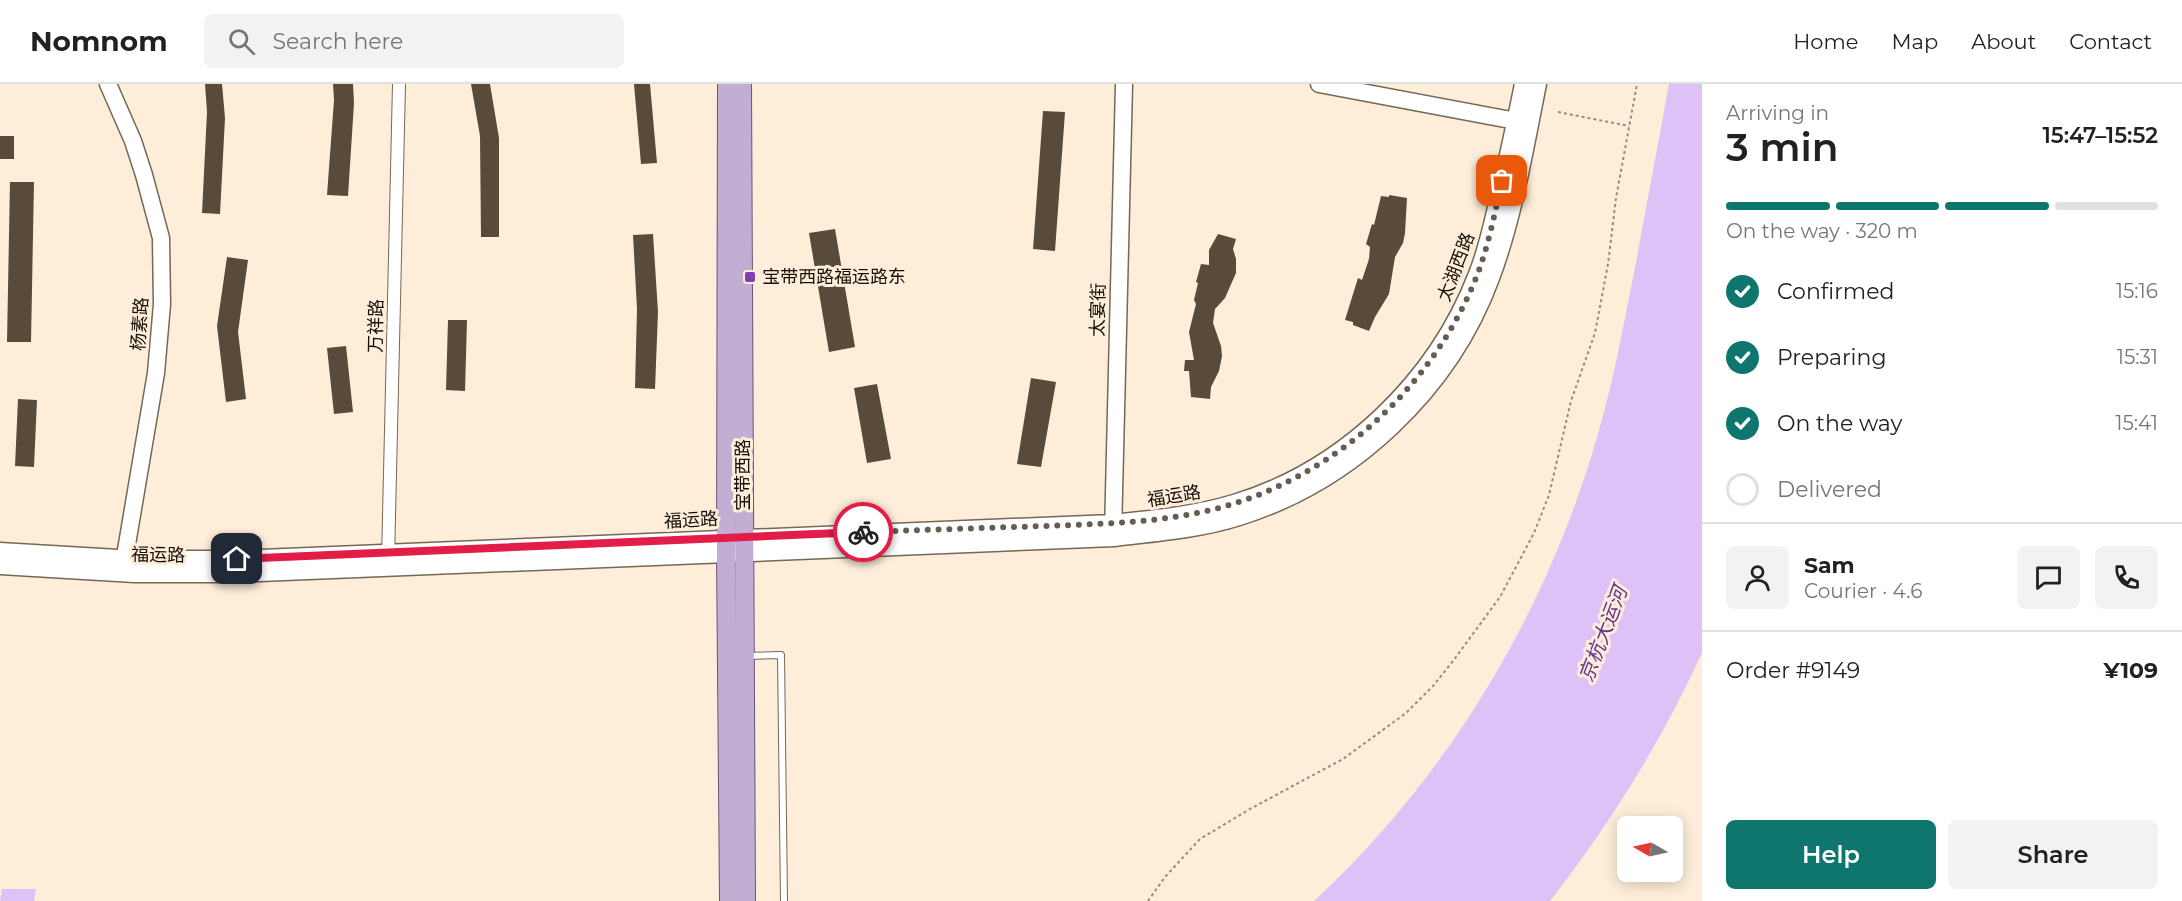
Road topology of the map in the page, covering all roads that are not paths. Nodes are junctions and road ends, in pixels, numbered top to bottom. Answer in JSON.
{"nodes":[{"id":1,"x":108,"y":84,"type":"edge"},
{"id":2,"x":399,"y":84,"type":"edge"},
{"id":3,"x":727,"y":84,"type":"edge"},
{"id":4,"x":741,"y":84,"type":"edge"},
{"id":5,"x":1124,"y":84,"type":"edge"},
{"id":6,"x":1319,"y":84,"type":"edge"},
{"id":7,"x":1523,"y":84,"type":"edge"},
{"id":8,"x":1538,"y":84,"type":"edge"},
{"id":9,"x":1523,"y":122,"type":"junction"},
{"id":10,"x":1368,"y":439,"type":"joint"},
{"id":11,"x":1113,"y":530,"type":"junction"},
{"id":12,"x":734,"y":545,"type":"junction"},
{"id":13,"x":0,"y":550,"type":"edge"},
{"id":14,"x":388,"y":560,"type":"junction"},
{"id":15,"x":0,"y":566,"type":"edge"},
{"id":16,"x":123,"y":566,"type":"junction"},
{"id":17,"x":744,"y":656,"type":"junction"},
{"id":18,"x":736,"y":729,"type":"junction"},
{"id":19,"x":729,"y":901,"type":"edge"},
{"id":20,"x":746,"y":901,"type":"edge"},
{"id":21,"x":784,"y":901,"type":"edge"}],
"edges":[{"from":1,"to":16,"type":"main road","name":"杨素路"},
{"from":2,"to":14,"type":"street","name":"万祥路"},
{"from":3,"to":12,"type":"main road","name":"宝带西路"},
{"from":4,"to":12,"type":"main road","name":"宝带西路"},
{"from":5,"to":11,"type":"main road","name":"太宴街"},
{"from":6,"to":9,"type":"main road"},
{"from":7,"to":9,"type":"main road","name":"太湖西路"},
{"from":8,"to":9,"type":"main road","name":"太湖西路"},
{"from":9,"to":10,"type":"main road","name":"太湖西路"},
{"from":10,"to":11,"type":"main road","name":"福运路"},
{"from":11,"to":12,"type":"main road","name":"福运路"},
{"from":12,"to":14,"type":"main road","name":"福运路"},
{"from":12,"to":17,"type":"main road","name":"宝带西路"},
{"from":12,"to":18,"type":"main road","name":"宝带西路"},
{"from":13,"to":16,"type":"main road","name":"福运路"},
{"from":14,"to":16,"type":"main road","name":"福运路"},
{"from":15,"to":16,"type":"main road","name":"福运路"},
{"from":17,"to":18,"type":"main road","name":"宝带西路"},
{"from":17,"to":21,"type":"lane"},
{"from":18,"to":19,"type":"main road","name":"宝带西路"},
{"from":18,"to":20,"type":"main road","name":"宝带西路"}]}
